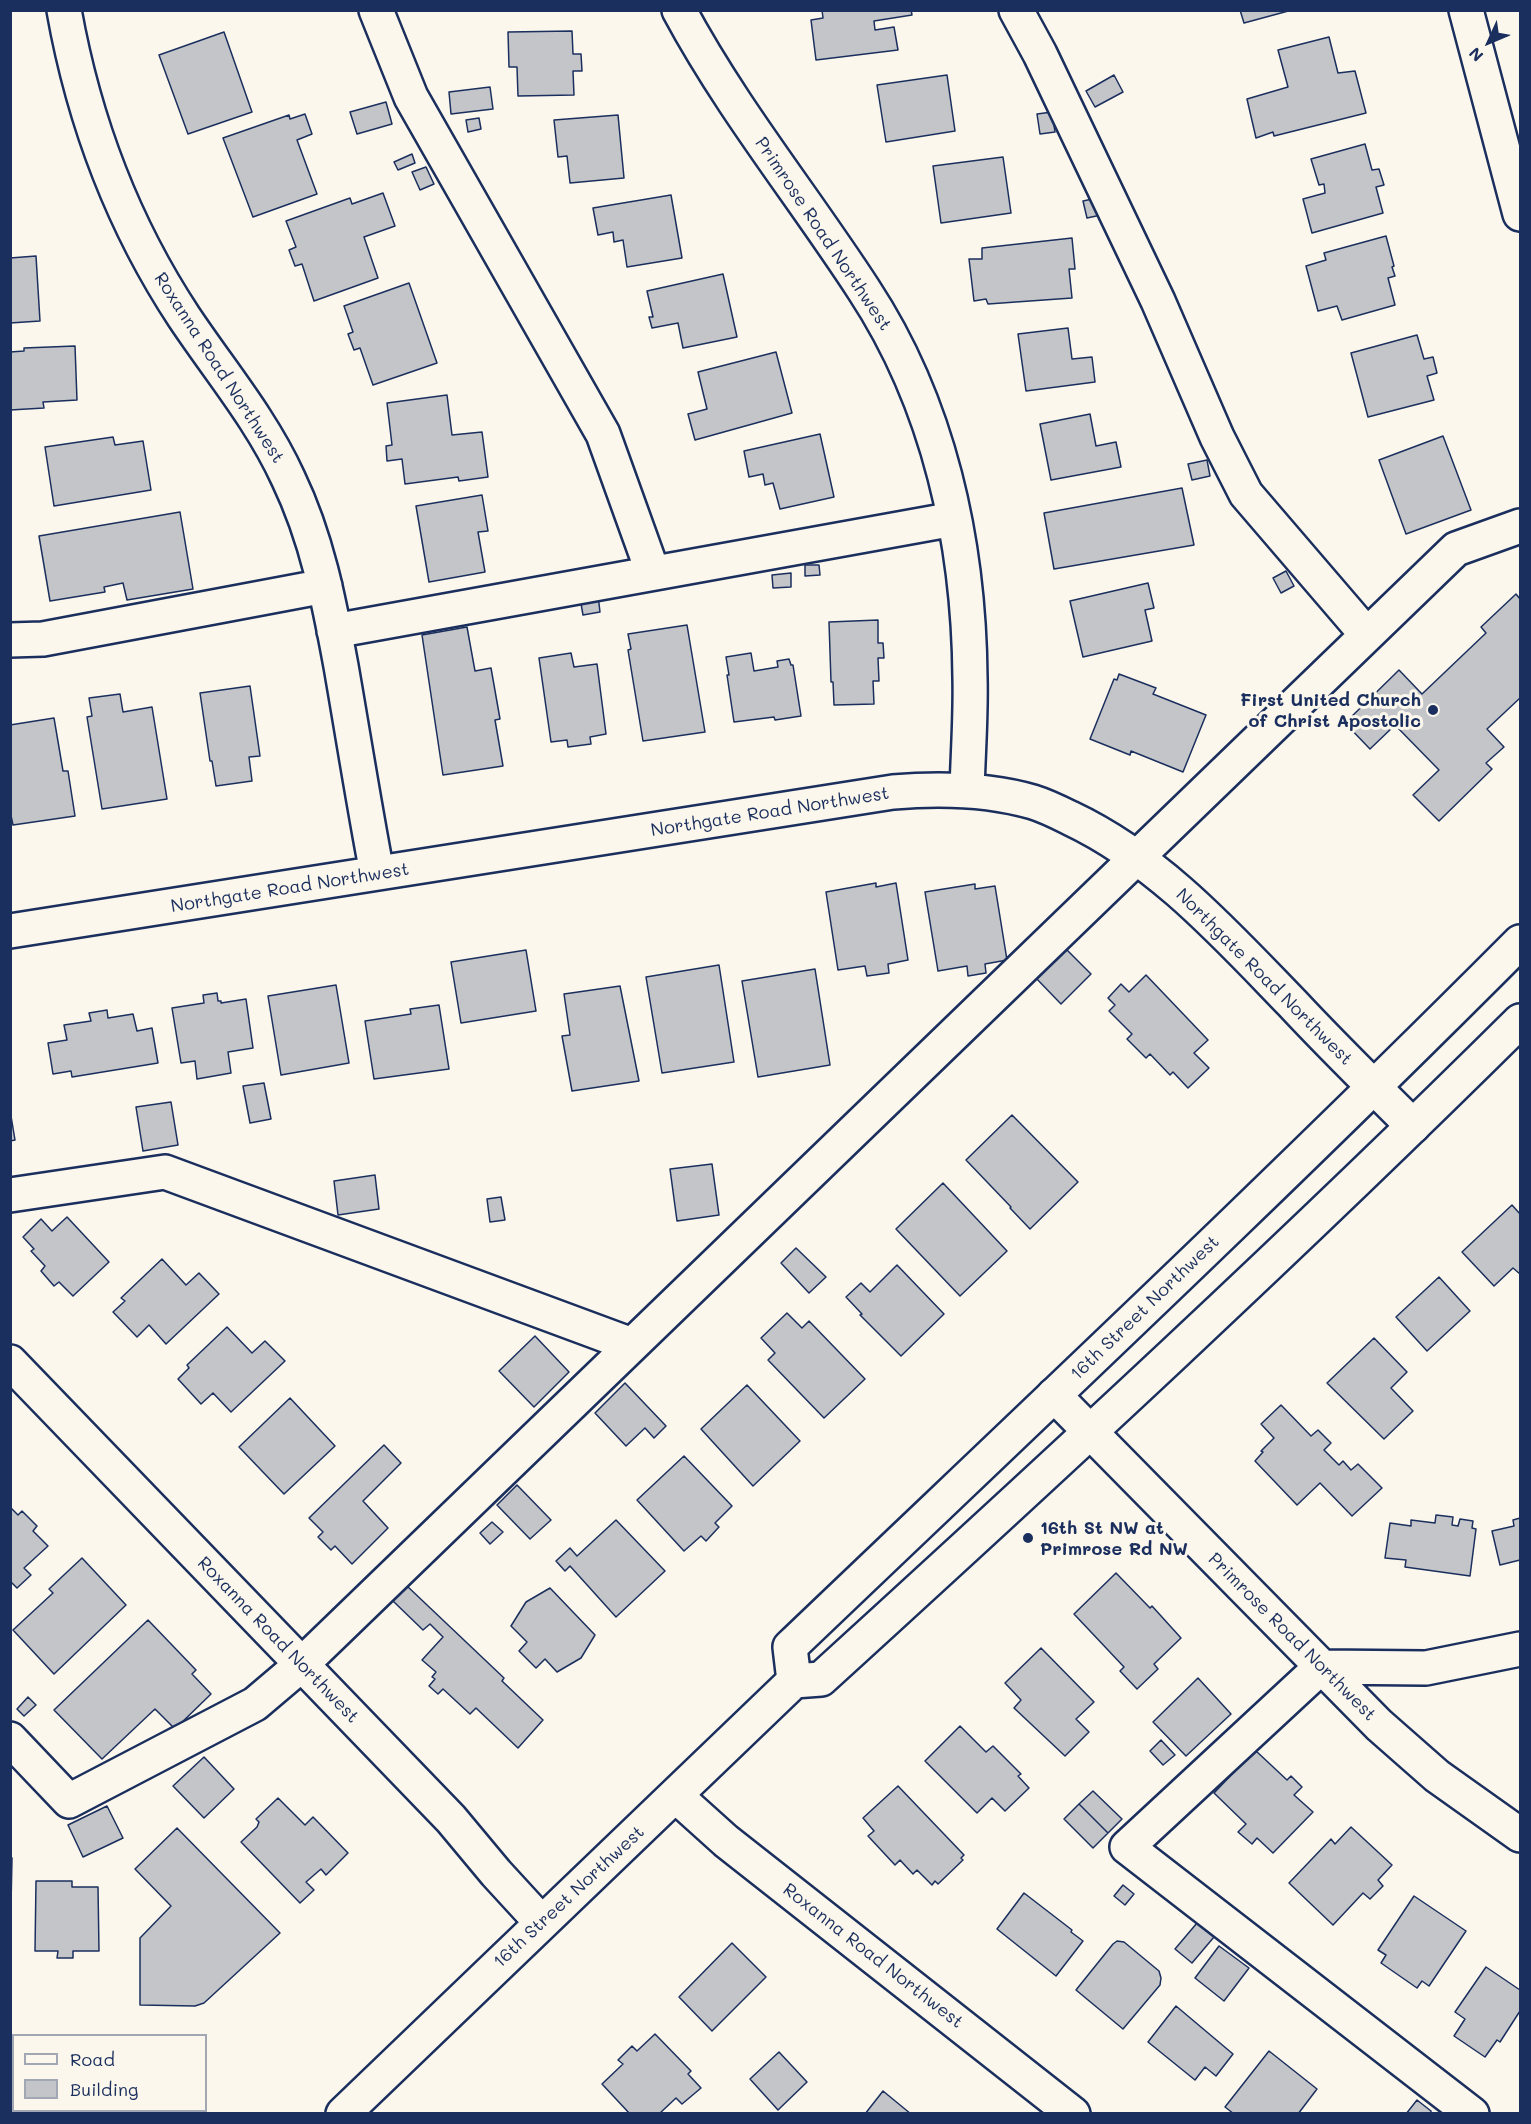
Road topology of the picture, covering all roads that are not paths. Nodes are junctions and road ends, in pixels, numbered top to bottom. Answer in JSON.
{"nodes":[{"id":1,"x":64,"y":10,"type":"edge"},
{"id":2,"x":376,"y":10,"type":"edge"},
{"id":3,"x":679,"y":10,"type":"edge"},
{"id":4,"x":1016,"y":10,"type":"edge"},
{"id":5,"x":1466,"y":10,"type":"edge"},
{"id":6,"x":1521,"y":214,"type":"edge"},
{"id":7,"x":954,"y":519,"type":"junction"},
{"id":8,"x":1521,"y":526,"type":"edge"},
{"id":9,"x":653,"y":573,"type":"junction"},
{"id":10,"x":325,"y":586,"type":"junction"},
{"id":11,"x":334,"y":631,"type":"junction"},
{"id":12,"x":1367,"y":635,"type":"junction"},
{"id":13,"x":10,"y":640,"type":"edge"},
{"id":14,"x":967,"y":791,"type":"junction"},
{"id":15,"x":1137,"y":857,"type":"junction"},
{"id":16,"x":377,"y":873,"type":"junction"},
{"id":17,"x":10,"y":931,"type":"edge"},
{"id":18,"x":1521,"y":942,"type":"edge"},
{"id":19,"x":1521,"y":1020,"type":"edge"},
{"id":20,"x":1374,"y":1087,"type":"junction"},
{"id":21,"x":1413,"y":1126,"type":"junction"},
{"id":22,"x":10,"y":1195,"type":"edge"},
{"id":23,"x":632,"y":1345,"type":"junction"},
{"id":24,"x":10,"y":1362,"type":"edge"},
{"id":25,"x":1054,"y":1395,"type":"junction"},
{"id":26,"x":1092,"y":1432,"type":"junction"},
{"id":27,"x":1521,"y":1649,"type":"edge"},
{"id":28,"x":301,"y":1665,"type":"junction"},
{"id":29,"x":1321,"y":1667,"type":"junction"},
{"id":30,"x":794,"y":1681,"type":"junction"},
{"id":31,"x":10,"y":1739,"type":"edge"},
{"id":32,"x":676,"y":1796,"type":"junction"},
{"id":33,"x":1521,"y":1835,"type":"edge"},
{"id":34,"x":541,"y":1922,"type":"junction"},
{"id":35,"x":343,"y":2114,"type":"edge"},
{"id":36,"x":1073,"y":2114,"type":"edge"},
{"id":37,"x":1472,"y":2114,"type":"edge"}],
"edges":[{"from":1,"to":10,"type":"street","name":"Roxanna Road Northwest"},
{"from":2,"to":9,"type":"street"},
{"from":3,"to":7,"type":"street","name":"Primrose Road Northwest"},
{"from":4,"to":12,"type":"street"},
{"from":5,"to":6,"type":"street"},
{"from":7,"to":9,"type":"street"},
{"from":7,"to":14,"type":"street","name":"Primrose Road Northwest"},
{"from":8,"to":12,"type":"street"},
{"from":9,"to":11,"type":"street"},
{"from":10,"to":11,"type":"street","name":"Roxanna Road Northwest"},
{"from":10,"to":13,"type":"street"},
{"from":11,"to":16,"type":"street","name":"Roxanna Road Northwest"},
{"from":12,"to":15,"type":"street"},
{"from":14,"to":15,"type":"street","name":"Northgate Road Northwest"},
{"from":14,"to":16,"type":"street","name":"Northgate Road Northwest"},
{"from":15,"to":20,"type":"street","name":"Northgate Road Northwest"},
{"from":15,"to":23,"type":"street"},
{"from":16,"to":17,"type":"street","name":"Northgate Road Northwest"},
{"from":18,"to":20,"type":"street","name":"16th Street Northwest"},
{"from":19,"to":21,"type":"street"},
{"from":20,"to":21,"type":"street","name":"Northgate Road Northwest"},
{"from":20,"to":25,"type":"street","name":"16th Street Northwest"},
{"from":21,"to":26,"type":"street"},
{"from":22,"to":23,"type":"street"},
{"from":23,"to":28,"type":"street"},
{"from":24,"to":28,"type":"street","name":"Roxanna Road Northwest"},
{"from":25,"to":26,"type":"street","name":"Primrose Road Northwest"},
{"from":25,"to":30,"type":"street","name":"16th Street Northwest"},
{"from":26,"to":29,"type":"street","name":"Primrose Road Northwest"},
{"from":26,"to":30,"type":"street"},
{"from":27,"to":29,"type":"street"},
{"from":28,"to":31,"type":"street"},
{"from":28,"to":34,"type":"street","name":"Roxanna Road Northwest"},
{"from":29,"to":33,"type":"street","name":"Primrose Road Northwest"},
{"from":29,"to":37,"type":"street"},
{"from":30,"to":32,"type":"street","name":"16th Street Northwest"},
{"from":32,"to":34,"type":"street","name":"16th Street Northwest"},
{"from":32,"to":36,"type":"street","name":"Roxanna Road Northwest"},
{"from":34,"to":35,"type":"street","name":"16th Street Northwest"}]}
